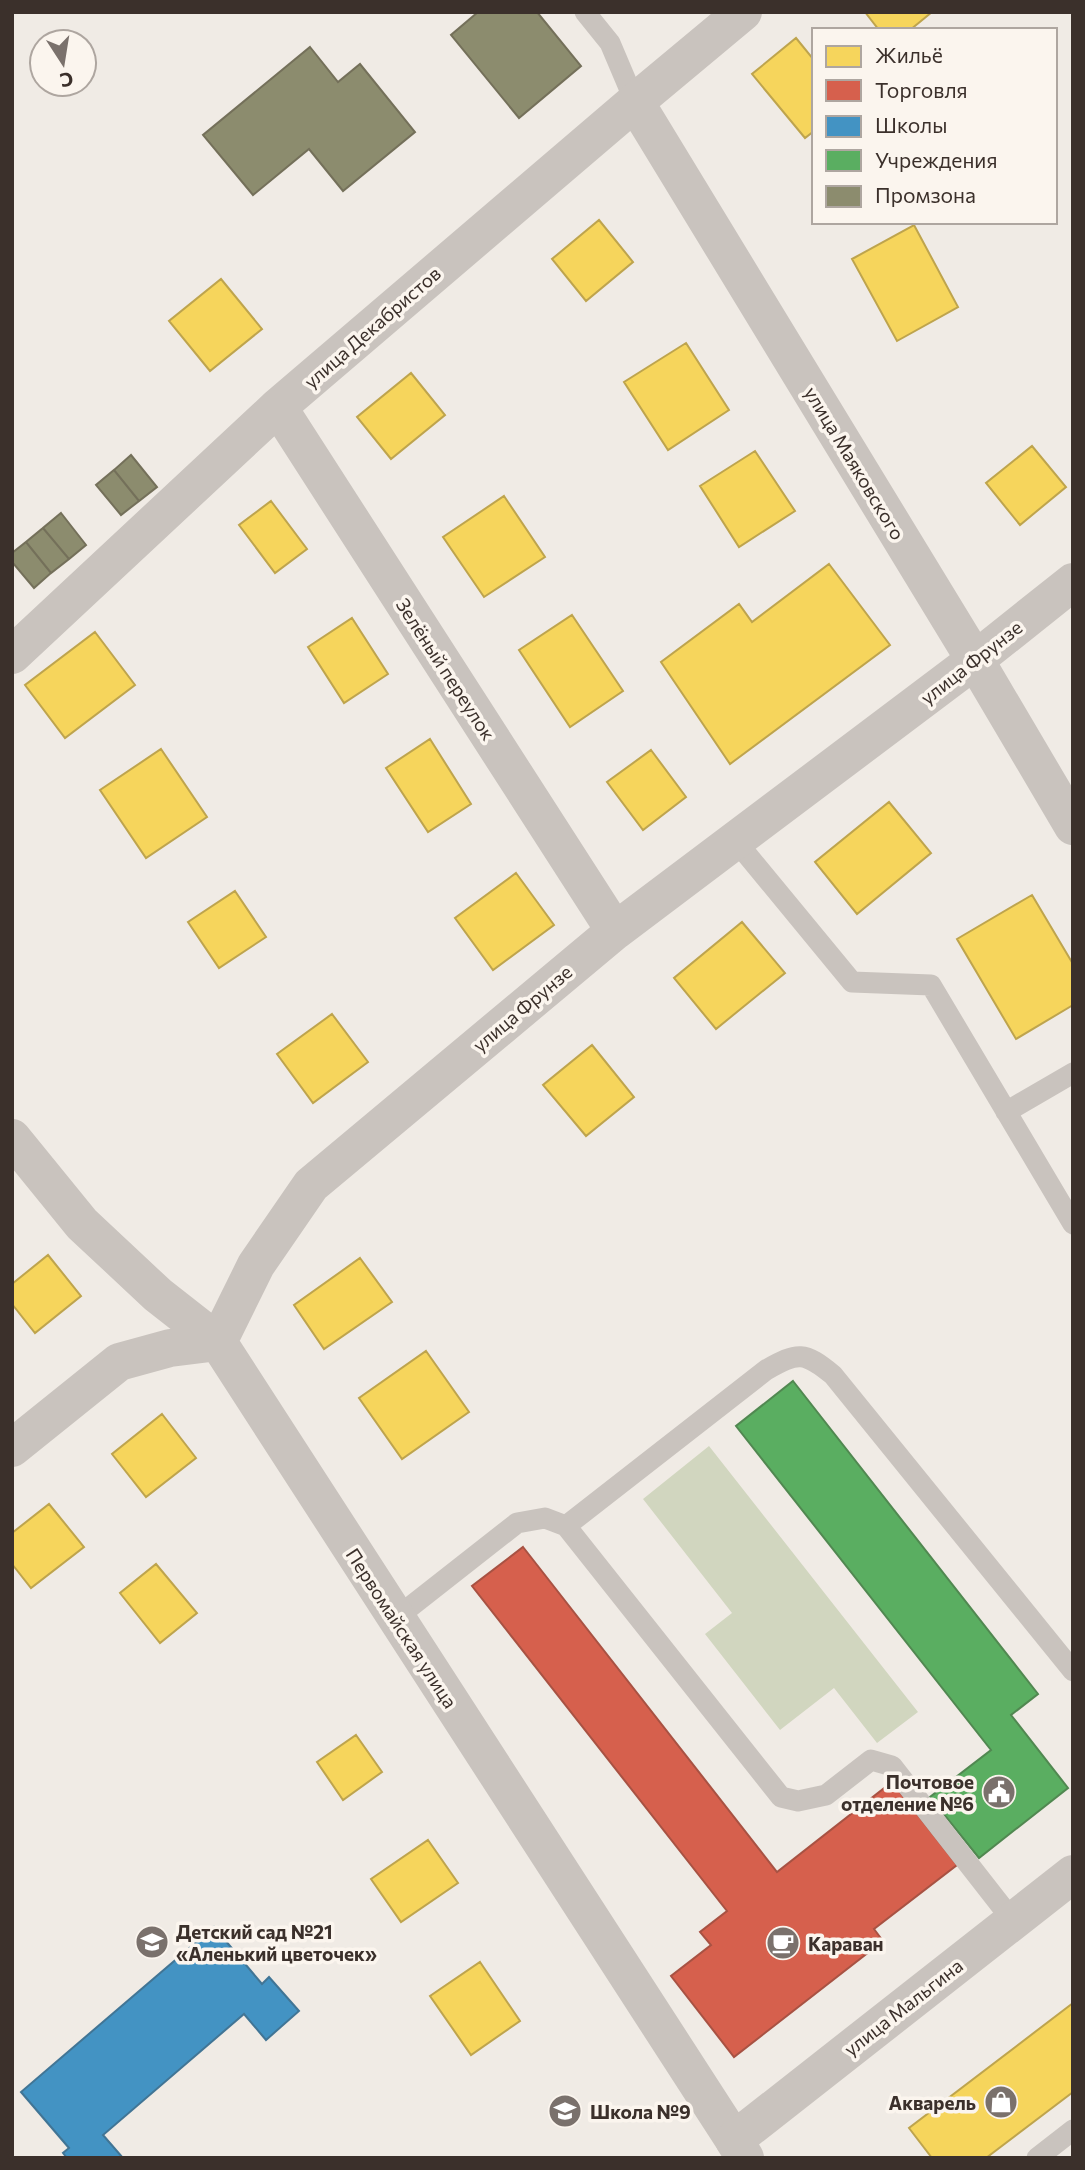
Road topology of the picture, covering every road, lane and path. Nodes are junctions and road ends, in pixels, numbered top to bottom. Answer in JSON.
{"nodes":[{"id":1,"x":585,"y":12,"type":"edge"},
{"id":2,"x":743,"y":12,"type":"edge"},
{"id":3,"x":635,"y":102,"type":"junction"},
{"id":4,"x":278,"y":407,"type":"junction"},
{"id":5,"x":1073,"y":582,"type":"edge"},
{"id":6,"x":12,"y":655,"type":"edge"},
{"id":7,"x":975,"y":660,"type":"junction"},
{"id":8,"x":1073,"y":826,"type":"edge"},
{"id":9,"x":735,"y":840,"type":"junction"},
{"id":10,"x":615,"y":931,"type":"junction"},
{"id":11,"x":1073,"y":1073,"type":"edge"},
{"id":12,"x":1006,"y":1112,"type":"junction"},
{"id":13,"x":12,"y":1138,"type":"edge"},
{"id":14,"x":1073,"y":1224,"type":"edge"},
{"id":15,"x":218,"y":1342,"type":"junction"},
{"id":16,"x":12,"y":1448,"type":"edge"},
{"id":17,"x":566,"y":1526,"type":"junction"},
{"id":18,"x":396,"y":1618,"type":"junction"},
{"id":19,"x":1073,"y":1671,"type":"edge"},
{"id":20,"x":1073,"y":1874,"type":"edge"},
{"id":21,"x":1013,"y":1921,"type":"junction"},
{"id":22,"x":1073,"y":2130,"type":"edge"},
{"id":23,"x":740,"y":2149,"type":"edge"},
{"id":24,"x":1037,"y":2158,"type":"edge"}],
"edges":[{"from":1,"to":3,"type":"lane"},
{"from":2,"to":3,"type":"street","name":"улица Декабристов"},
{"from":3,"to":4,"type":"street","name":"улица Декабристов"},
{"from":3,"to":7,"type":"street","name":"улица Маяковского"},
{"from":4,"to":6,"type":"street","name":"улица Декабристов"},
{"from":4,"to":10,"type":"street","name":"Зелёный переулок"},
{"from":5,"to":7,"type":"street","name":"улица Фрунзе"},
{"from":7,"to":8,"type":"street","name":"улица Маяковского"},
{"from":7,"to":9,"type":"street","name":"улица Фрунзе"},
{"from":9,"to":10,"type":"street","name":"улица Фрунзе"},
{"from":9,"to":12,"type":"lane"},
{"from":10,"to":15,"type":"street","name":"улица Фрунзе"},
{"from":11,"to":12,"type":"lane"},
{"from":12,"to":14,"type":"lane"},
{"from":13,"to":15,"type":"street","name":"Первомайская улица"},
{"from":15,"to":16,"type":"street"},
{"from":15,"to":18,"type":"street","name":"Первомайская улица"},
{"from":17,"to":18,"type":"lane"},
{"from":17,"to":19,"type":"lane"},
{"from":17,"to":21,"type":"lane"},
{"from":18,"to":23,"type":"street","name":"Первомайская улица"},
{"from":20,"to":21,"type":"street","name":"улица Мальгина"},
{"from":21,"to":23,"type":"street","name":"улица Мальгина"},
{"from":22,"to":24,"type":"lane"}]}
